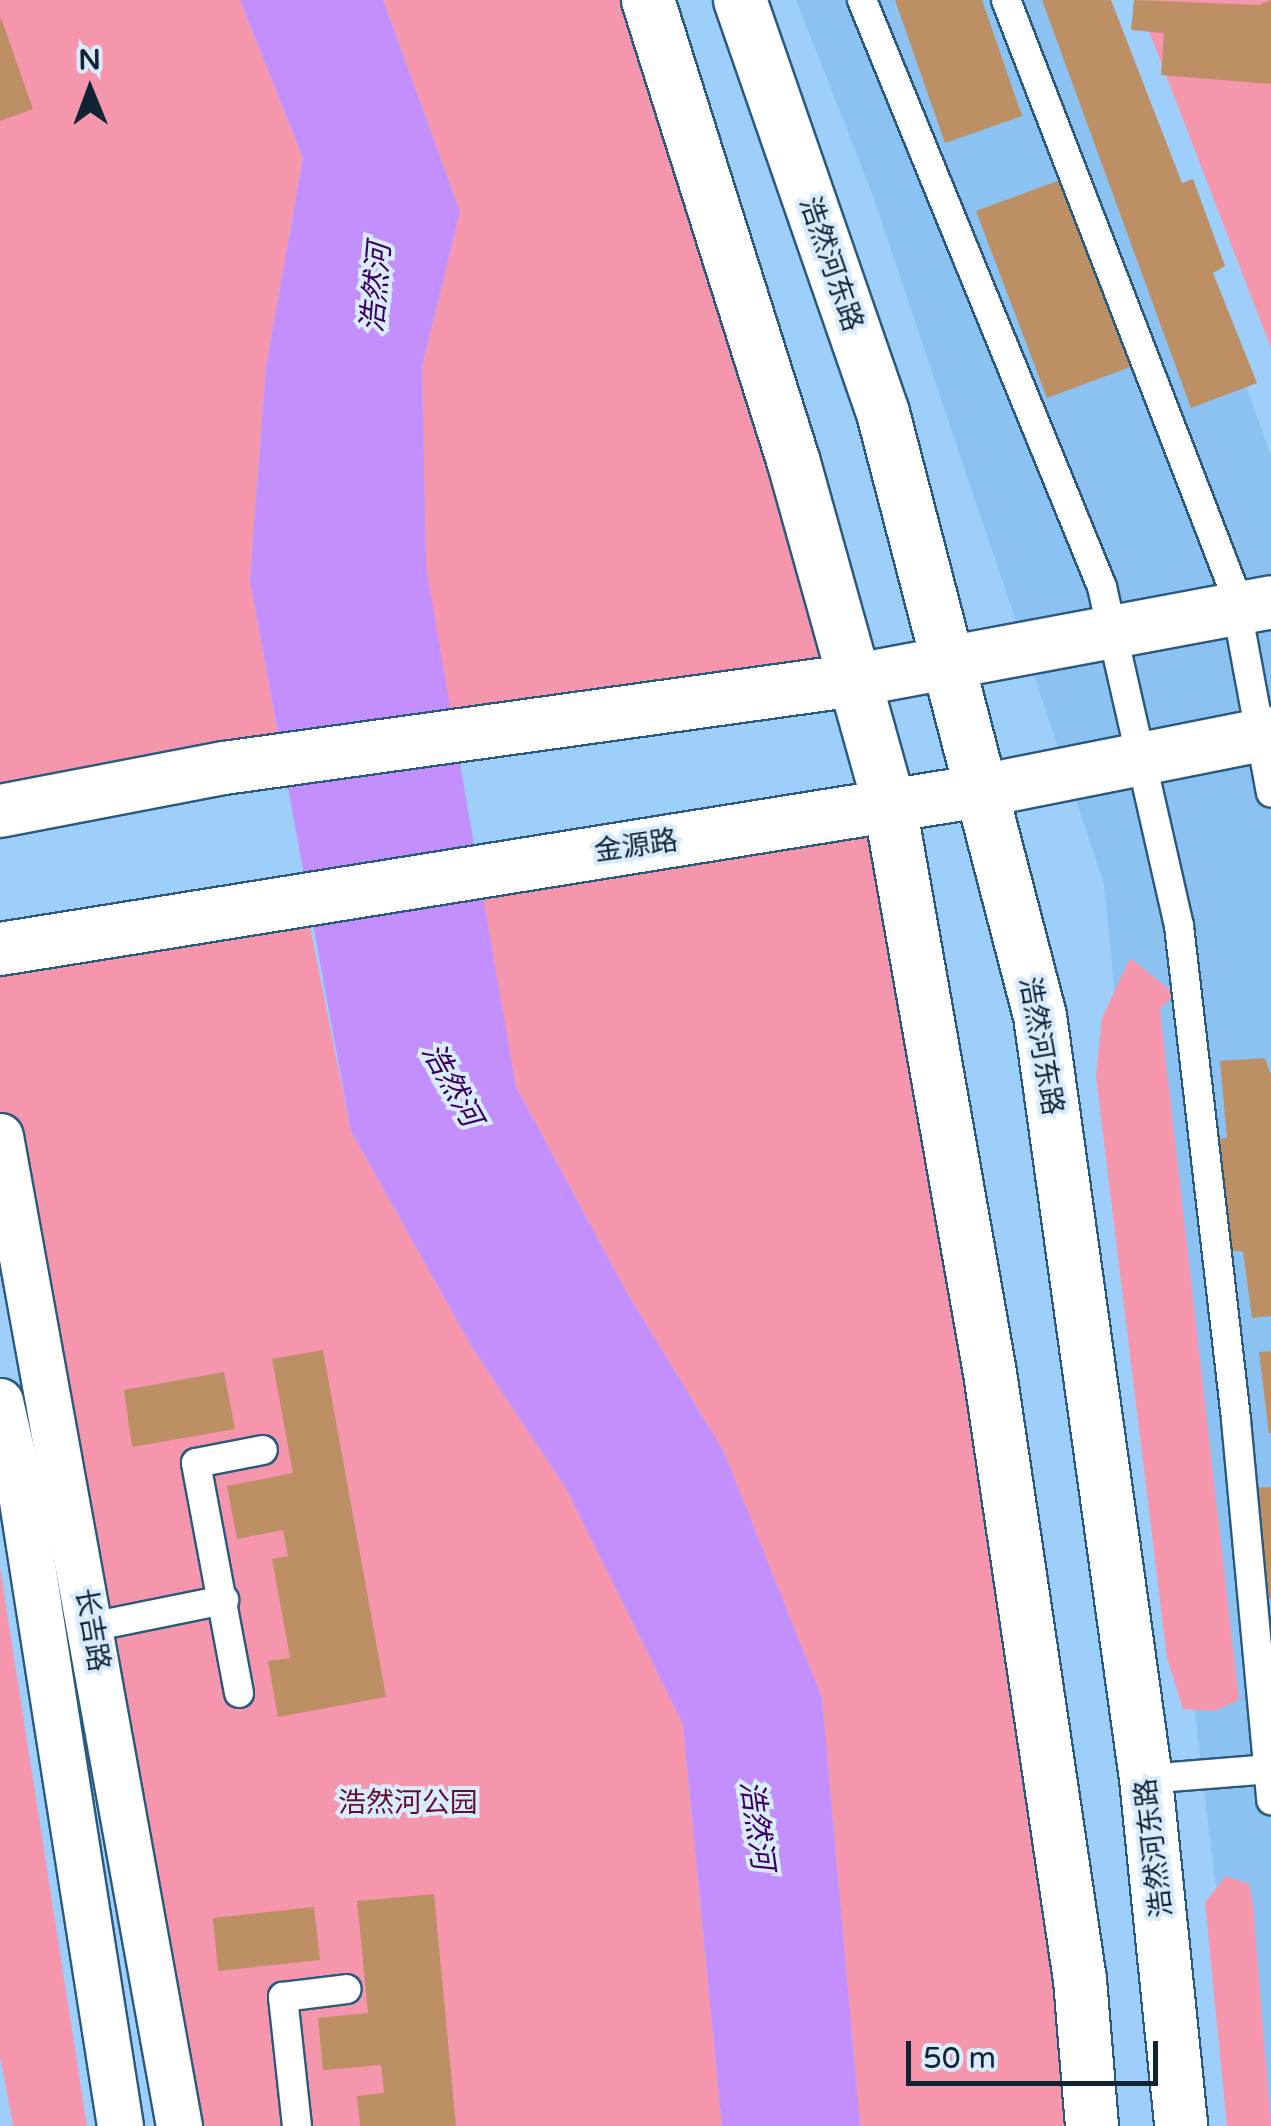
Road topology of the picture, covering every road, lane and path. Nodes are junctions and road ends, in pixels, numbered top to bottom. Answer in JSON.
{"nodes":[{"id":1,"x":648,"y":0,"type":"edge"},
{"id":2,"x":740,"y":0,"type":"edge"},
{"id":3,"x":862,"y":0,"type":"edge"},
{"id":4,"x":1006,"y":0,"type":"edge"},
{"id":5,"x":1254,"y":606,"type":"edge"},
{"id":6,"x":1112,"y":635,"type":"junction"},
{"id":7,"x":948,"y":663,"type":"junction"},
{"id":8,"x":856,"y":680,"type":"junction"},
{"id":9,"x":1266,"y":734,"type":"edge"},
{"id":10,"x":1140,"y":756,"type":"junction"},
{"id":11,"x":981,"y":791,"type":"junction"},
{"id":12,"x":1271,"y":793,"type":"edge"},
{"id":13,"x":890,"y":806,"type":"junction"},
{"id":14,"x":0,"y":811,"type":"edge"},
{"id":15,"x":0,"y":949,"type":"edge"},
{"id":16,"x":0,"y":1136,"type":"edge"},
{"id":17,"x":0,"y":1400,"type":"edge"},
{"id":18,"x":263,"y":1450,"type":"dead end"},
{"id":19,"x":224,"y":1600,"type":"junction"},
{"id":20,"x":91,"y":1627,"type":"junction"},
{"id":21,"x":239,"y":1693,"type":"dead end"},
{"id":22,"x":1270,"y":1769,"type":"edge"},
{"id":23,"x":1146,"y":1780,"type":"junction"},
{"id":24,"x":1271,"y":1800,"type":"edge"},
{"id":25,"x":347,"y":1989,"type":"dead end"},
{"id":26,"x":120,"y":2126,"type":"edge"},
{"id":27,"x":179,"y":2126,"type":"edge"},
{"id":28,"x":297,"y":2126,"type":"edge"},
{"id":29,"x":1092,"y":2126,"type":"edge"},
{"id":30,"x":1181,"y":2126,"type":"edge"}],
"edges":[{"from":1,"to":8,"type":"main road"},
{"from":2,"to":7,"type":"main road","name":"浩然河东路"},
{"from":3,"to":6,"type":"street"},
{"from":4,"to":5,"type":"street"},
{"from":5,"to":6,"type":"main road"},
{"from":5,"to":9,"type":"street"},
{"from":6,"to":7,"type":"main road"},
{"from":6,"to":10,"type":"street"},
{"from":7,"to":8,"type":"main road"},
{"from":7,"to":11,"type":"main road","name":"浩然河东路"},
{"from":8,"to":13,"type":"main road"},
{"from":8,"to":14,"type":"main road"},
{"from":9,"to":10,"type":"main road","name":"金源路"},
{"from":9,"to":12,"type":"street"},
{"from":10,"to":11,"type":"main road","name":"金源路"},
{"from":10,"to":22,"type":"street"},
{"from":11,"to":13,"type":"main road","name":"金源路"},
{"from":11,"to":23,"type":"main road","name":"浩然河东路"},
{"from":13,"to":15,"type":"main road","name":"金源路"},
{"from":13,"to":29,"type":"main road"},
{"from":16,"to":20,"type":"street","name":"长吉路"},
{"from":17,"to":26,"type":"street","name":"长吉路"},
{"from":18,"to":19,"type":"street"},
{"from":19,"to":20,"type":"street"},
{"from":19,"to":21,"type":"street"},
{"from":20,"to":27,"type":"street","name":"长吉路"},
{"from":22,"to":23,"type":"street"},
{"from":22,"to":24,"type":"street"},
{"from":23,"to":30,"type":"main road","name":"浩然河东路"},
{"from":25,"to":28,"type":"street"}]}
